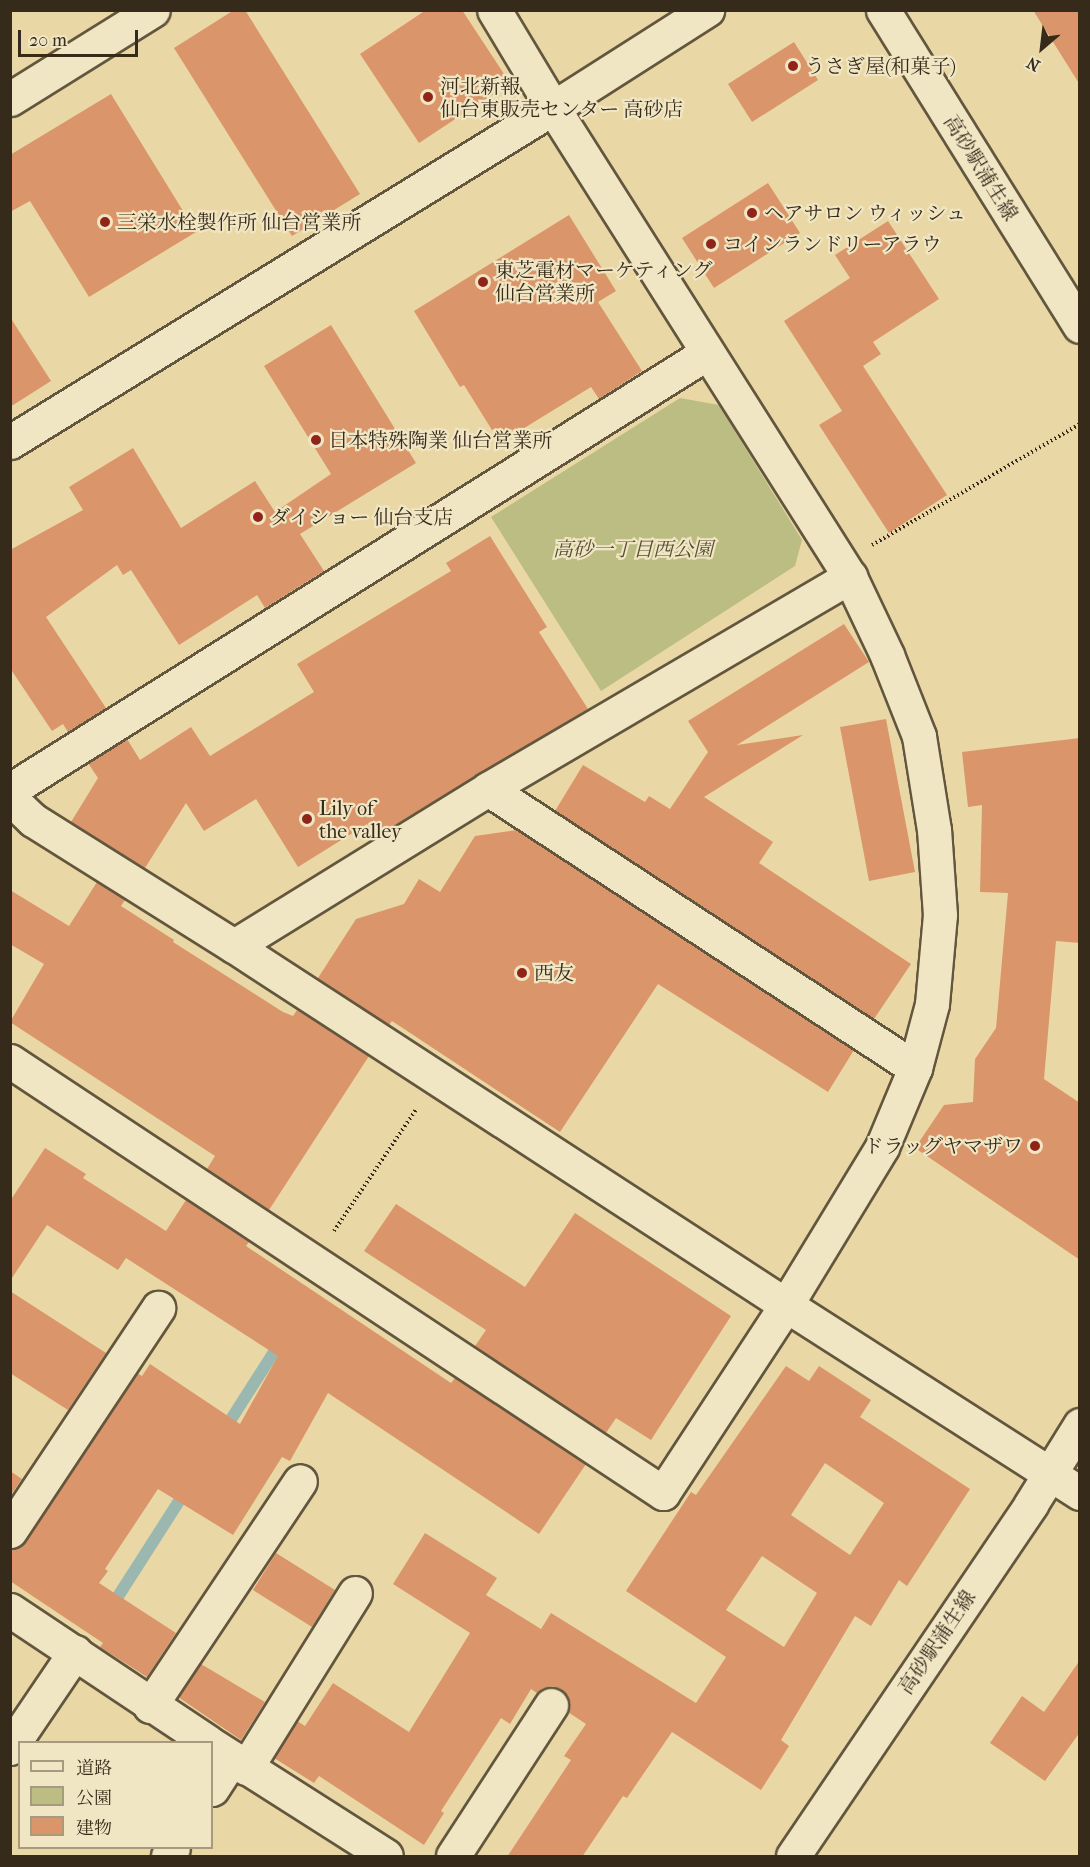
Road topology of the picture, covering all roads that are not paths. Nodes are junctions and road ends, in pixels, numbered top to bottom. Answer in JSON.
{"nodes":[{"id":1,"x":153,"y":10,"type":"edge"},
{"id":2,"x":494,"y":10,"type":"edge"},
{"id":3,"x":707,"y":10,"type":"edge"},
{"id":4,"x":883,"y":10,"type":"edge"},
{"id":5,"x":10,"y":99,"type":"edge"},
{"id":6,"x":553,"y":108,"type":"junction"},
{"id":7,"x":1080,"y":326,"type":"edge"},
{"id":8,"x":707,"y":353,"type":"junction"},
{"id":9,"x":10,"y":442,"type":"edge"},
{"id":10,"x":845,"y":570,"type":"junction"},
{"id":11,"x":488,"y":789,"type":"junction"},
{"id":12,"x":10,"y":790,"type":"edge"},
{"id":13,"x":10,"y":798,"type":"edge"},
{"id":14,"x":234,"y":946,"type":"junction"},
{"id":15,"x":10,"y":1061,"type":"edge"},
{"id":16,"x":915,"y":1068,"type":"junction"},
{"id":17,"x":786,"y":1305,"type":"junction"},
{"id":18,"x":158,"y":1308,"type":"dead end"},
{"id":19,"x":1080,"y":1425,"type":"edge"},
{"id":20,"x":1051,"y":1474,"type":"junction"},
{"id":21,"x":300,"y":1480,"type":"dead end"},
{"id":22,"x":1080,"y":1493,"type":"edge"},
{"id":23,"x":10,"y":1531,"type":"edge"},
{"id":24,"x":356,"y":1593,"type":"dead end"},
{"id":25,"x":10,"y":1610,"type":"edge"},
{"id":26,"x":75,"y":1652,"type":"junction"},
{"id":27,"x":551,"y":1705,"type":"dead end"},
{"id":28,"x":150,"y":1706,"type":"junction"},
{"id":29,"x":205,"y":1741,"type":"edge"},
{"id":30,"x":10,"y":1748,"type":"edge"},
{"id":31,"x":224,"y":1753,"type":"edge"},
{"id":32,"x":213,"y":1786,"type":"edge"},
{"id":33,"x":386,"y":1857,"type":"edge"},
{"id":34,"x":453,"y":1857,"type":"edge"},
{"id":35,"x":793,"y":1857,"type":"edge"}],
"edges":[{"from":1,"to":5,"type":"street"},
{"from":2,"to":6,"type":"street"},
{"from":3,"to":6,"type":"street"},
{"from":4,"to":7,"type":"street","name":"高砂駅蒲生線"},
{"from":6,"to":8,"type":"street"},
{"from":6,"to":9,"type":"street"},
{"from":8,"to":10,"type":"street"},
{"from":8,"to":12,"type":"street"},
{"from":10,"to":11,"type":"street"},
{"from":10,"to":16,"type":"street"},
{"from":11,"to":14,"type":"street"},
{"from":11,"to":16,"type":"street"},
{"from":13,"to":14,"type":"street"},
{"from":14,"to":17,"type":"street"},
{"from":15,"to":17,"type":"street"},
{"from":16,"to":17,"type":"street"},
{"from":17,"to":20,"type":"street"},
{"from":18,"to":23,"type":"street"},
{"from":19,"to":20,"type":"street","name":"高砂駅蒲生線"},
{"from":20,"to":22,"type":"street"},
{"from":20,"to":35,"type":"street","name":"高砂駅蒲生線"},
{"from":21,"to":28,"type":"street"},
{"from":24,"to":31,"type":"street"},
{"from":25,"to":26,"type":"street"},
{"from":26,"to":28,"type":"street"},
{"from":26,"to":30,"type":"street"},
{"from":27,"to":34,"type":"street"},
{"from":28,"to":29,"type":"street"},
{"from":31,"to":32,"type":"street"},
{"from":31,"to":33,"type":"street"}]}
